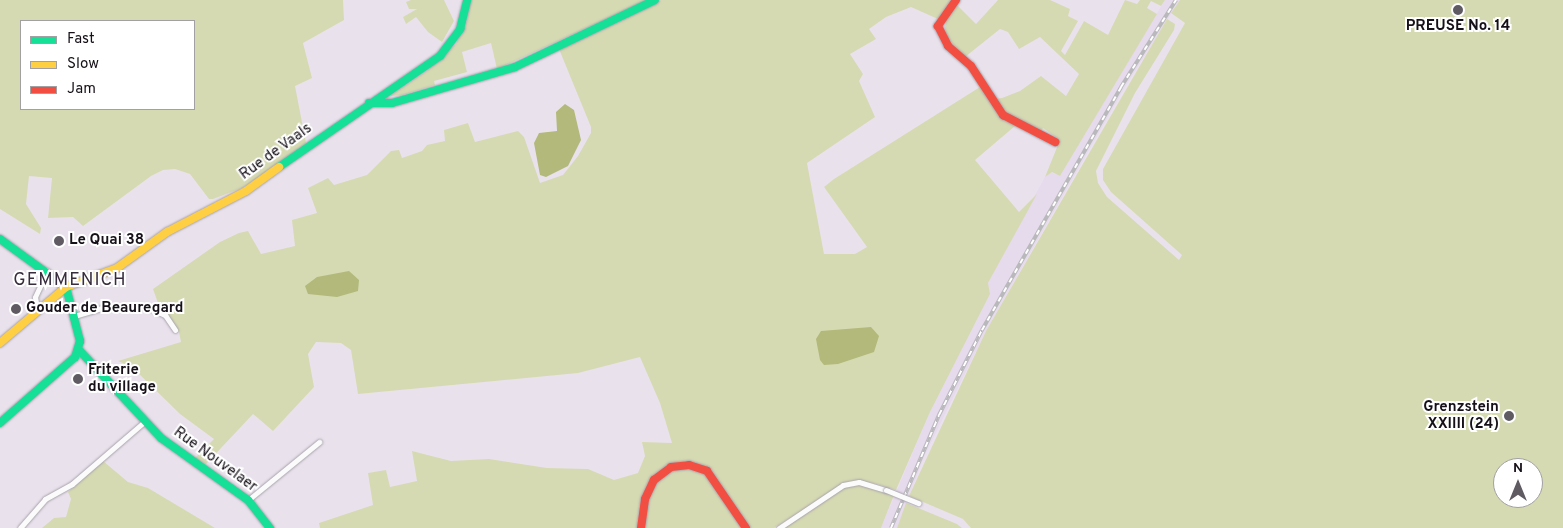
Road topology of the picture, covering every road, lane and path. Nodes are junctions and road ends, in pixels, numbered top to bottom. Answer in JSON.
{"nodes":[{"id":1,"x":467,"y":0,"type":"edge"},
{"id":2,"x":655,"y":0,"type":"edge"},
{"id":3,"x":956,"y":0,"type":"edge"},
{"id":4,"x":369,"y":103,"type":"junction"},
{"id":5,"x":1055,"y":142,"type":"dead end"},
{"id":6,"x":0,"y":238,"type":"edge"},
{"id":7,"x":47,"y":271,"type":"junction"},
{"id":8,"x":66,"y":287,"type":"junction"},
{"id":9,"x":37,"y":309,"type":"junction"},
{"id":10,"x":74,"y":316,"type":"junction"},
{"id":11,"x":174,"y":330,"type":"dead end"},
{"id":12,"x":0,"y":343,"type":"edge"},
{"id":13,"x":79,"y":350,"type":"junction"},
{"id":14,"x":145,"y":421,"type":"junction"},
{"id":15,"x":0,"y":423,"type":"edge"},
{"id":16,"x":319,"y":442,"type":"dead end"},
{"id":17,"x":248,"y":500,"type":"junction"},
{"id":18,"x":918,"y":503,"type":"dead end"},
{"id":19,"x":20,"y":528,"type":"edge"},
{"id":20,"x":270,"y":528,"type":"edge"},
{"id":21,"x":641,"y":528,"type":"edge"},
{"id":22,"x":746,"y":528,"type":"edge"},
{"id":23,"x":779,"y":528,"type":"edge"}],
"edges":[{"from":1,"to":4,"type":"street","name":"Rue de Vaals"},
{"from":2,"to":4,"type":"street"},
{"from":3,"to":5,"type":"street"},
{"from":4,"to":8,"type":"street","name":"Rue de Vaals"},
{"from":6,"to":7,"type":"street"},
{"from":7,"to":8,"type":"street"},
{"from":7,"to":9,"type":"street"},
{"from":8,"to":9,"type":"street","name":"Rue de Vaals"},
{"from":8,"to":10,"type":"street"},
{"from":9,"to":12,"type":"street","name":"Rue de Vaals"},
{"from":10,"to":11,"type":"street"},
{"from":10,"to":13,"type":"street"},
{"from":13,"to":14,"type":"street","name":"Rue Nouvelaer"},
{"from":13,"to":15,"type":"street"},
{"from":14,"to":17,"type":"street","name":"Rue Nouvelaer"},
{"from":14,"to":19,"type":"street"},
{"from":16,"to":17,"type":"street"},
{"from":17,"to":20,"type":"street","name":"Rue Nouvelaer"},
{"from":18,"to":23,"type":"street","bridge":true},
{"from":21,"to":22,"type":"street"}]}
